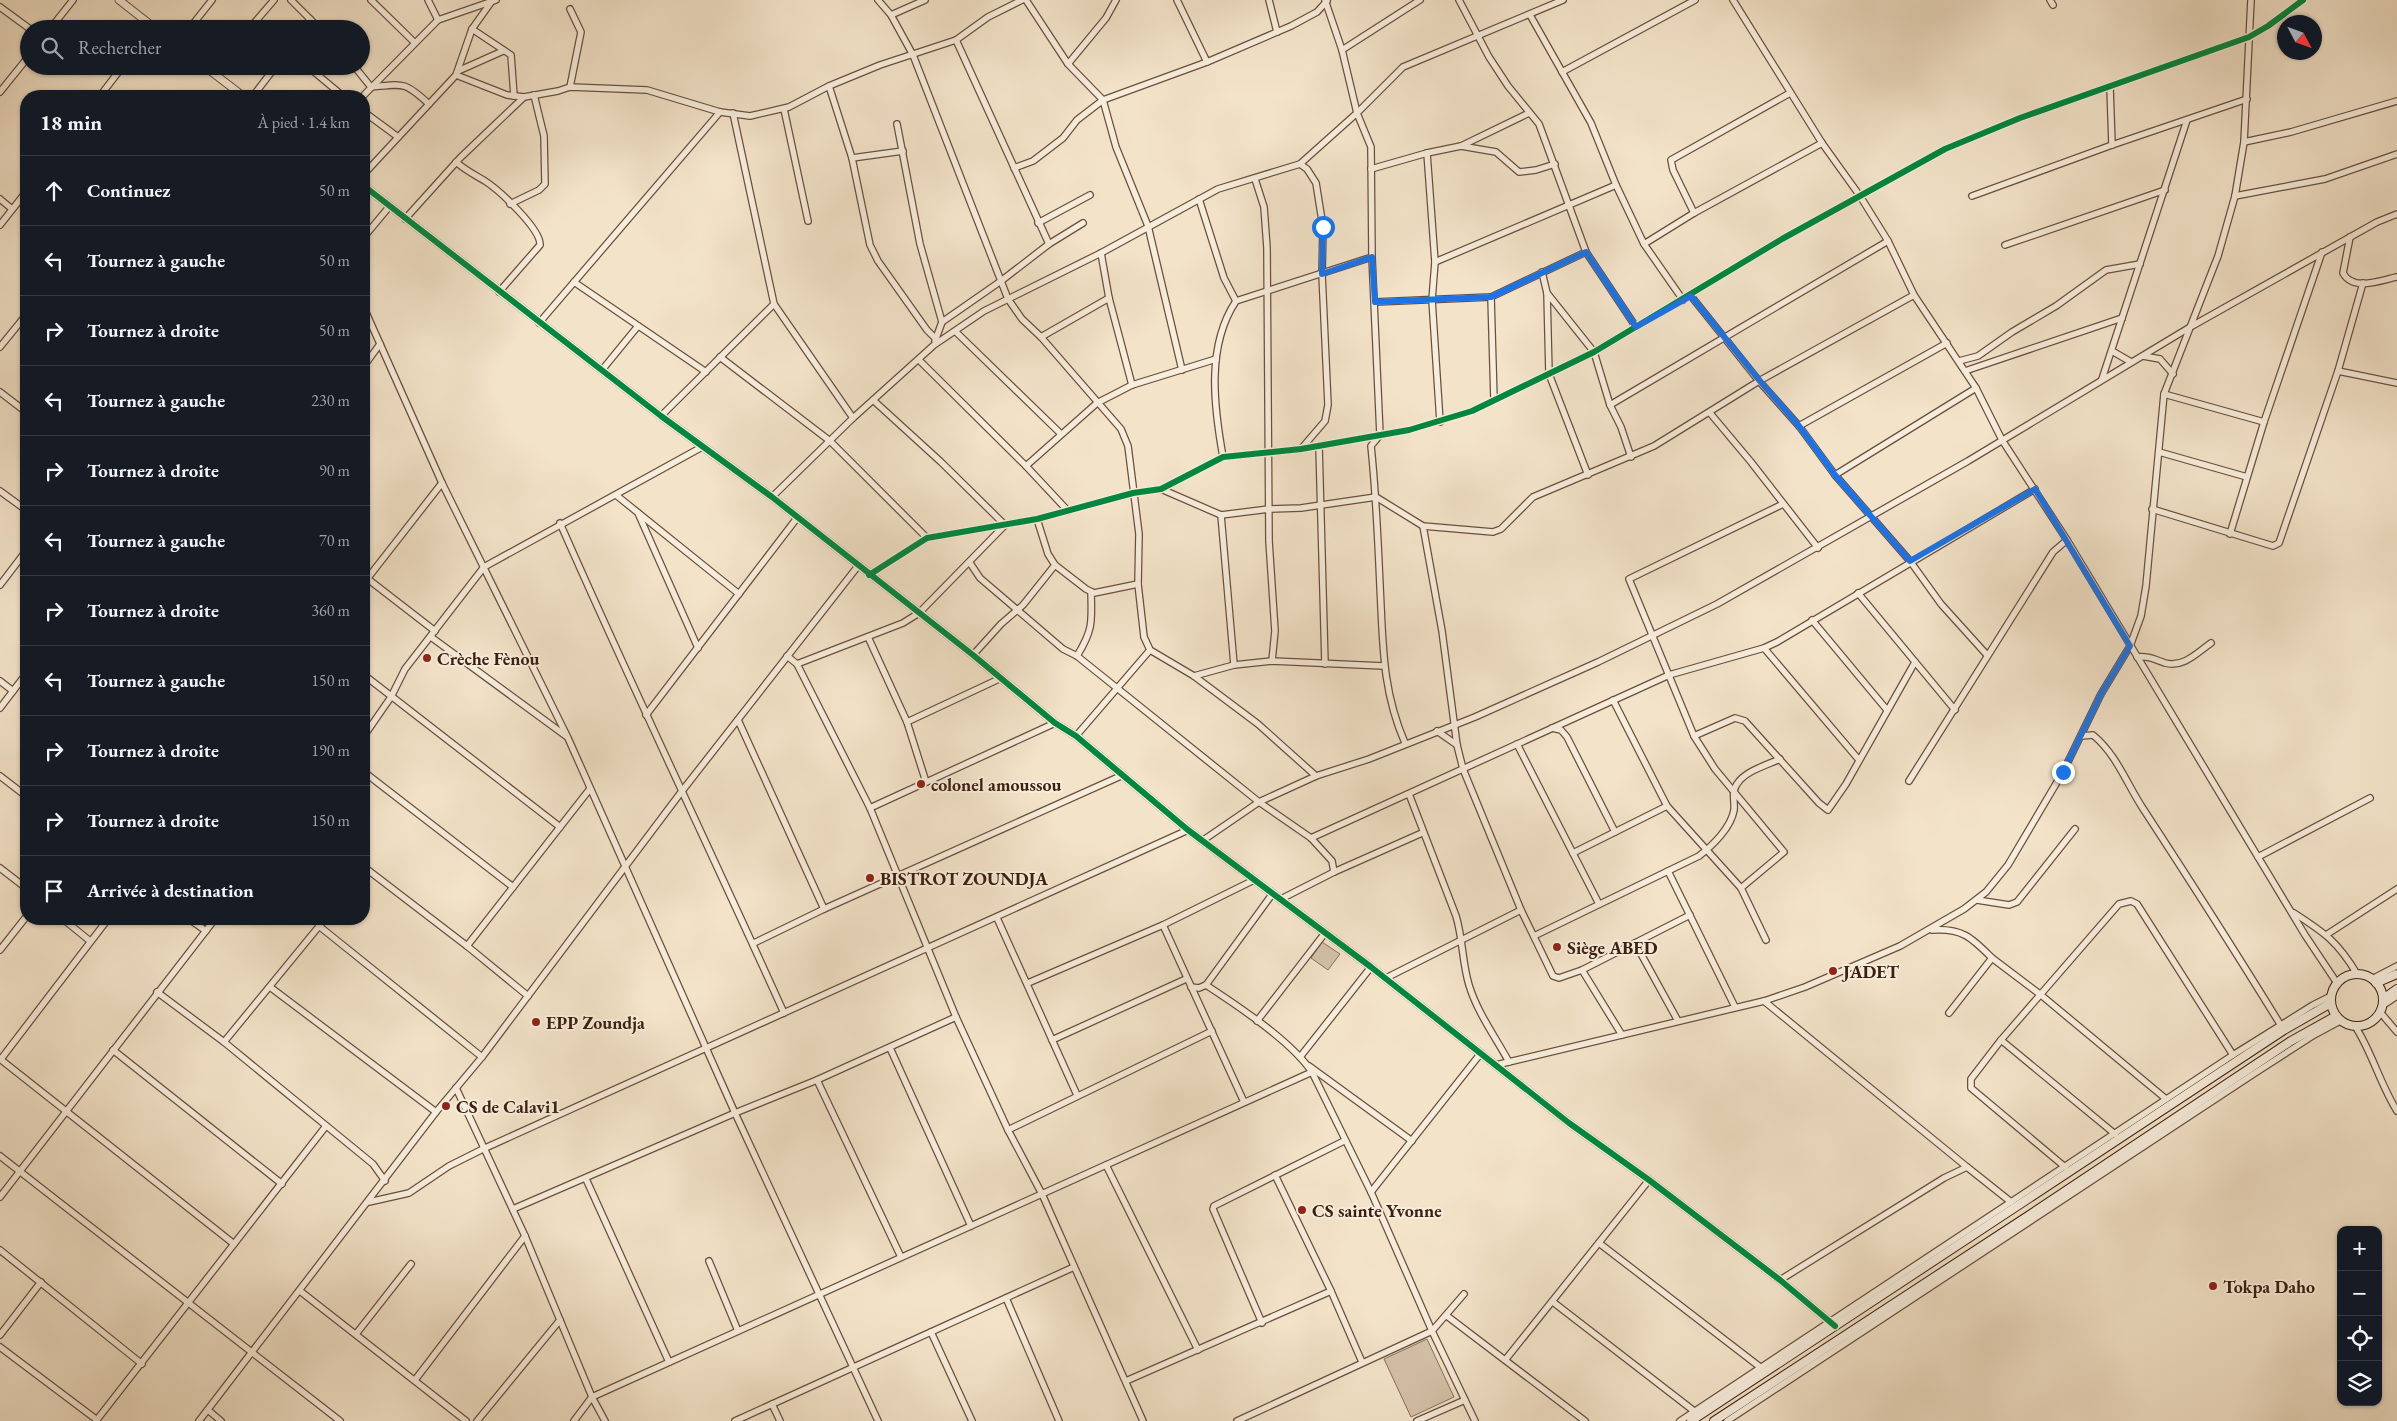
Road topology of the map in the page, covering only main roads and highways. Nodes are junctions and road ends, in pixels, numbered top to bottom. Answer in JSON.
{"nodes":[{"id":1,"x":2397,"y":974,"type":"edge"},
{"id":2,"x":2374,"y":981,"type":"junction"},
{"id":3,"x":2397,"y":989,"type":"edge"},
{"id":4,"x":2331,"y":1000,"type":"junction"},
{"id":5,"x":2381,"y":1006,"type":"junction"},
{"id":6,"x":2338,"y":1018,"type":"junction"},
{"id":7,"x":1692,"y":1421,"type":"edge"},
{"id":8,"x":1714,"y":1421,"type":"edge"}],
"edges":[{"from":1,"to":2,"type":"main road"},
{"from":2,"to":4,"type":"main road"},
{"from":2,"to":5,"type":"main road"},
{"from":3,"to":5,"type":"main road"},
{"from":4,"to":6,"type":"main road"},
{"from":4,"to":7,"type":"main road"},
{"from":5,"to":6,"type":"main road"},
{"from":6,"to":8,"type":"main road"}]}
